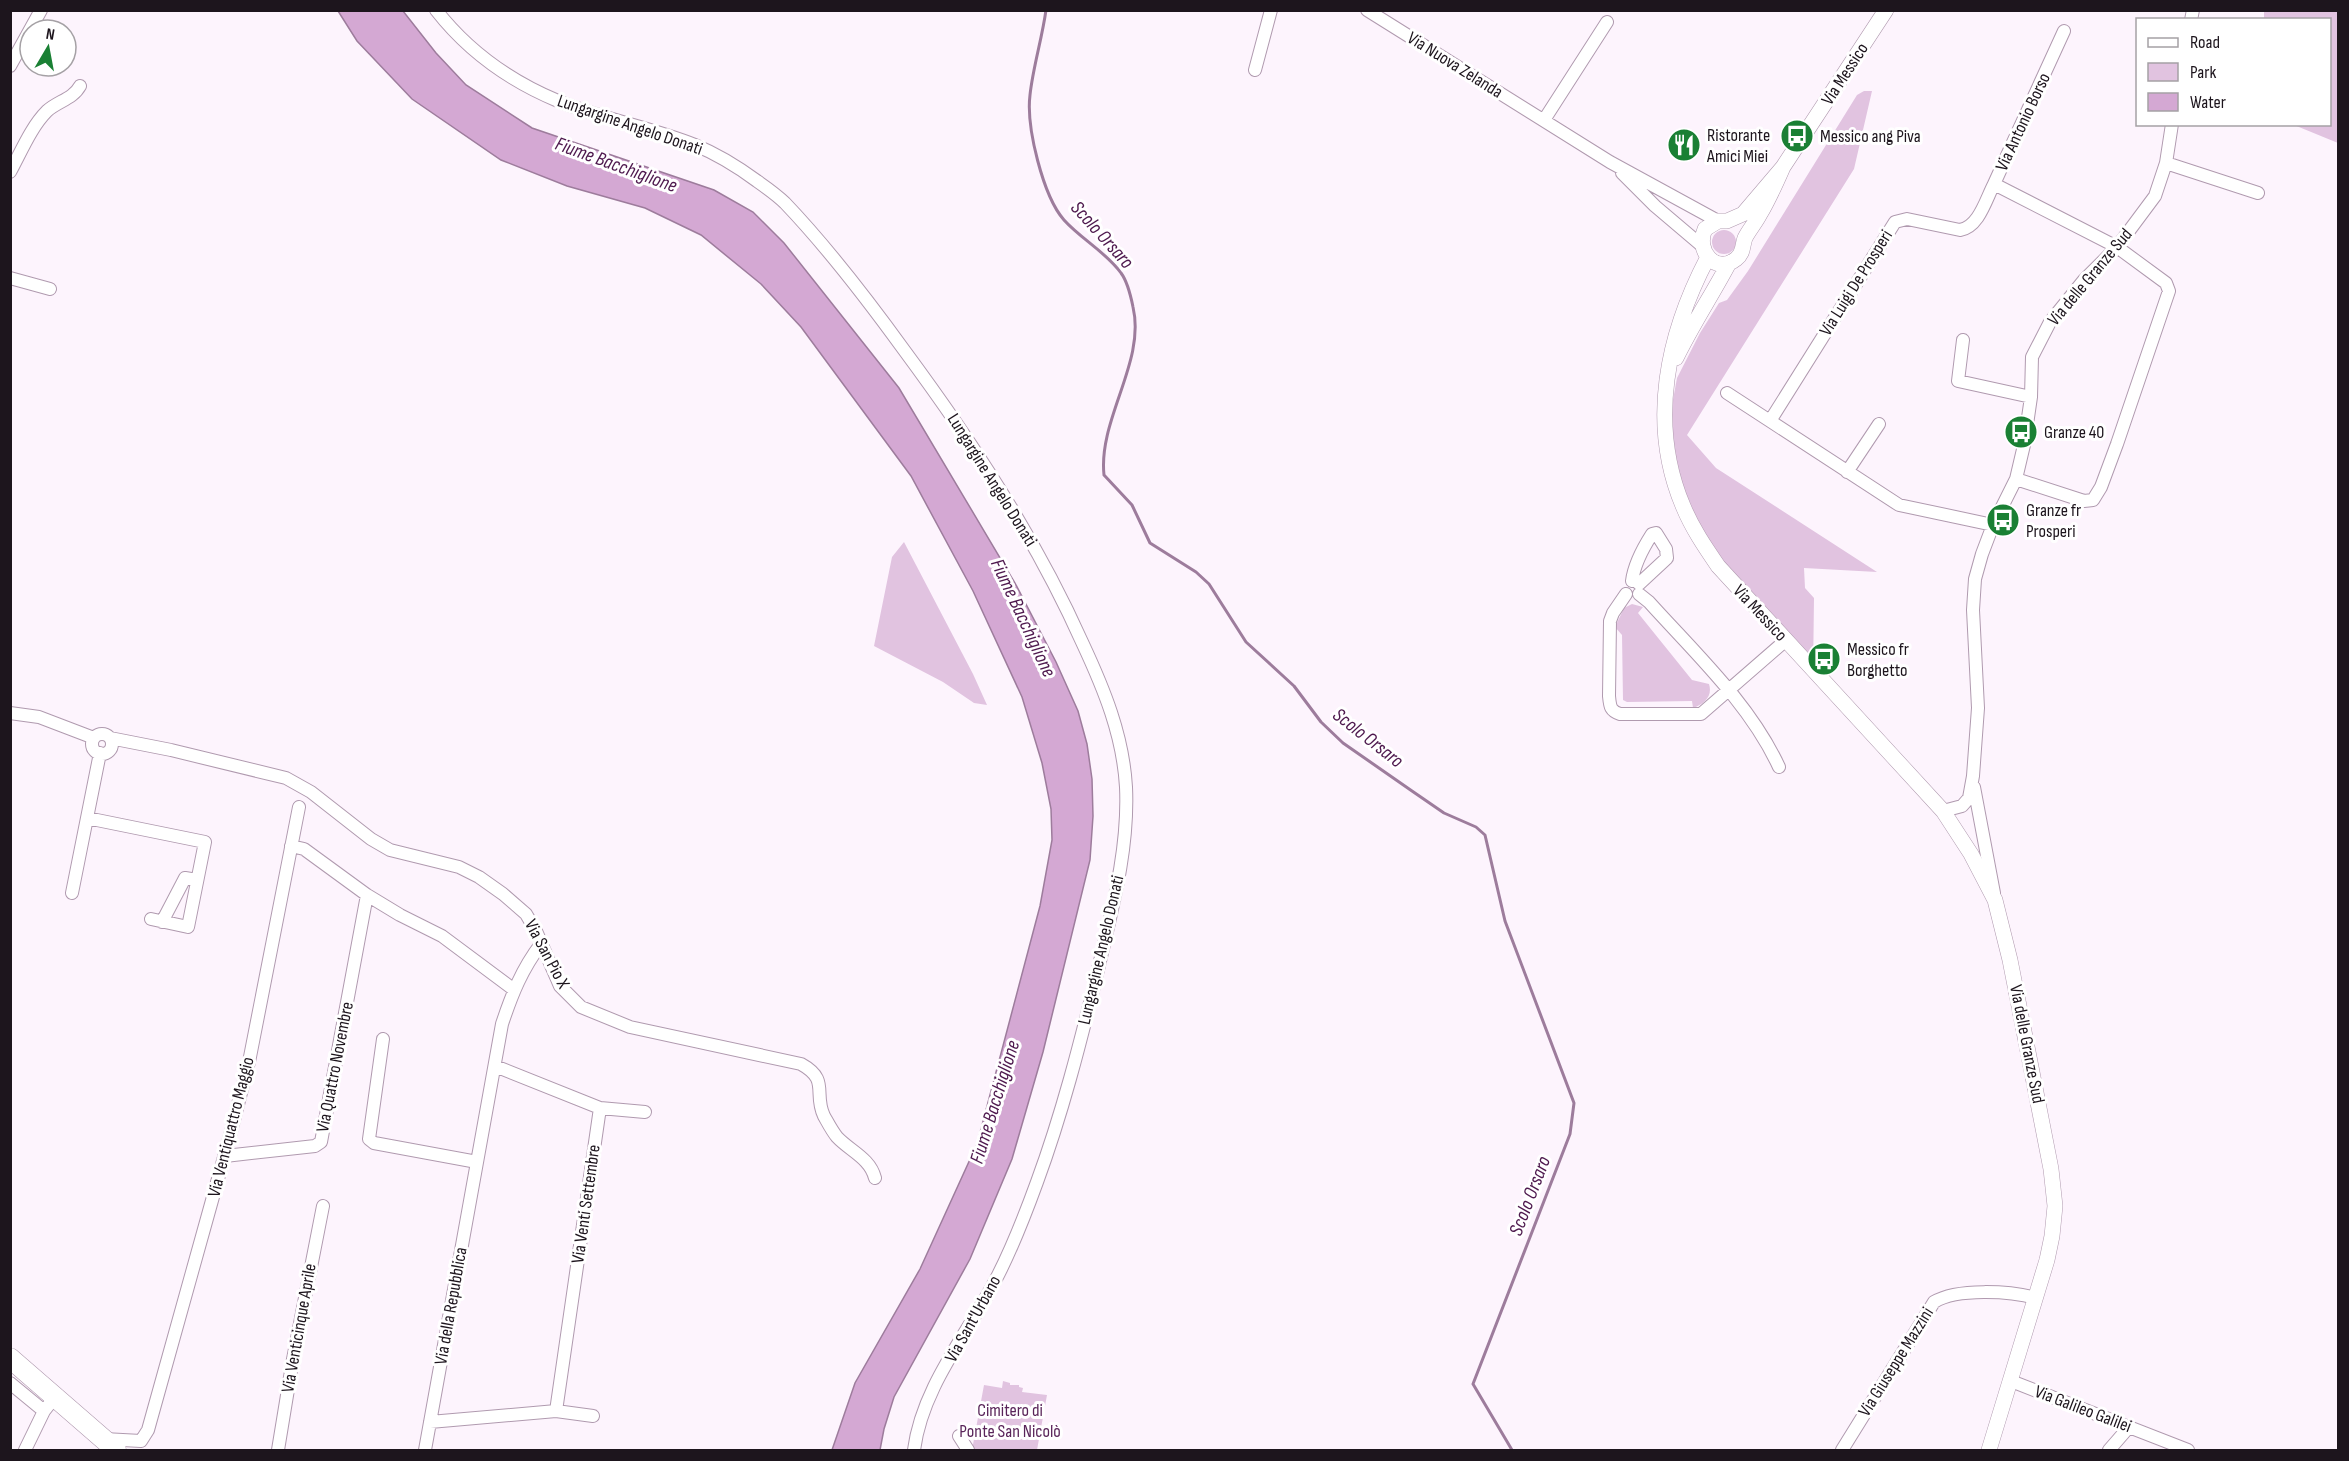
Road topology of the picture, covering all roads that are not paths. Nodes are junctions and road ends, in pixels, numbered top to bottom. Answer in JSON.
{"nodes":[{"id":1,"x":41,"y":10,"type":"edge"},
{"id":2,"x":436,"y":10,"type":"edge"},
{"id":3,"x":1271,"y":10,"type":"edge"},
{"id":4,"x":1367,"y":10,"type":"edge"},
{"id":5,"x":1886,"y":10,"type":"edge"},
{"id":6,"x":1606,"y":22,"type":"dead end"},
{"id":7,"x":2064,"y":31,"type":"dead end"},
{"id":8,"x":10,"y":66,"type":"edge"},
{"id":9,"x":1256,"y":70,"type":"dead end"},
{"id":10,"x":80,"y":86,"type":"dead end"},
{"id":11,"x":1544,"y":120,"type":"junction"},
{"id":12,"x":2172,"y":126,"type":"edge"},
{"id":13,"x":1610,"y":162,"type":"junction"},
{"id":14,"x":2166,"y":163,"type":"junction"},
{"id":15,"x":1783,"y":167,"type":"junction"},
{"id":16,"x":10,"y":172,"type":"edge"},
{"id":17,"x":1994,"y":184,"type":"junction"},
{"id":18,"x":2258,"y":193,"type":"dead end"},
{"id":19,"x":1690,"y":206,"type":"junction"},
{"id":20,"x":1723,"y":221,"type":"junction"},
{"id":21,"x":1680,"y":228,"type":"junction"},
{"id":22,"x":1744,"y":239,"type":"junction"},
{"id":23,"x":2117,"y":247,"type":"junction"},
{"id":24,"x":1705,"y":251,"type":"junction"},
{"id":25,"x":1729,"y":262,"type":"junction"},
{"id":26,"x":10,"y":278,"type":"edge"},
{"id":27,"x":50,"y":289,"type":"dead end"},
{"id":28,"x":1963,"y":340,"type":"dead end"},
{"id":29,"x":1667,"y":377,"type":"junction"},
{"id":30,"x":1727,"y":393,"type":"dead end"},
{"id":31,"x":2031,"y":398,"type":"junction"},
{"id":32,"x":1770,"y":421,"type":"junction"},
{"id":33,"x":1880,"y":424,"type":"dead end"},
{"id":34,"x":1847,"y":472,"type":"junction"},
{"id":35,"x":2016,"y":479,"type":"junction"},
{"id":36,"x":1993,"y":525,"type":"junction"},
{"id":37,"x":1785,"y":640,"type":"junction"},
{"id":38,"x":1728,"y":690,"type":"junction"},
{"id":39,"x":10,"y":713,"type":"edge"},
{"id":40,"x":94,"y":738,"type":"junction"},
{"id":41,"x":110,"y":738,"type":"junction"},
{"id":42,"x":100,"y":753,"type":"junction"},
{"id":43,"x":1779,"y":767,"type":"dead end"},
{"id":44,"x":1973,"y":776,"type":"junction"},
{"id":45,"x":299,"y":807,"type":"dead end"},
{"id":46,"x":1943,"y":811,"type":"junction"},
{"id":47,"x":87,"y":818,"type":"junction"},
{"id":48,"x":291,"y":846,"type":"junction"},
{"id":49,"x":197,"y":879,"type":"junction"},
{"id":50,"x":72,"y":892,"type":"dead end"},
{"id":51,"x":368,"y":896,"type":"junction"},
{"id":52,"x":1995,"y":900,"type":"junction"},
{"id":53,"x":541,"y":944,"type":"junction"},
{"id":54,"x":513,"y":989,"type":"junction"},
{"id":55,"x":383,"y":1040,"type":"dead end"},
{"id":56,"x":495,"y":1066,"type":"junction"},
{"id":57,"x":600,"y":1108,"type":"junction"},
{"id":58,"x":645,"y":1112,"type":"dead end"},
{"id":59,"x":225,"y":1156,"type":"junction"},
{"id":60,"x":477,"y":1162,"type":"junction"},
{"id":61,"x":875,"y":1178,"type":"dead end"},
{"id":62,"x":1035,"y":1188,"type":"joint"},
{"id":63,"x":322,"y":1206,"type":"dead end"},
{"id":64,"x":2033,"y":1306,"type":"junction"},
{"id":65,"x":10,"y":1358,"type":"edge"},
{"id":66,"x":2010,"y":1381,"type":"junction"},
{"id":67,"x":10,"y":1383,"type":"edge"},
{"id":68,"x":50,"y":1404,"type":"junction"},
{"id":69,"x":556,"y":1411,"type":"junction"},
{"id":70,"x":593,"y":1416,"type":"dead end"},
{"id":71,"x":430,"y":1422,"type":"junction"},
{"id":72,"x":2129,"y":1427,"type":"junction"},
{"id":73,"x":959,"y":1436,"type":"dead end"},
{"id":74,"x":127,"y":1445,"type":"edge"},
{"id":75,"x":25,"y":1450,"type":"edge"},
{"id":76,"x":278,"y":1450,"type":"edge"},
{"id":77,"x":425,"y":1450,"type":"edge"},
{"id":78,"x":914,"y":1450,"type":"edge"},
{"id":79,"x":968,"y":1450,"type":"edge"},
{"id":80,"x":1842,"y":1450,"type":"edge"},
{"id":81,"x":1989,"y":1450,"type":"edge"},
{"id":82,"x":2109,"y":1450,"type":"edge"},
{"id":83,"x":2188,"y":1450,"type":"edge"}],
"edges":[{"from":1,"to":8,"type":"street"},
{"from":2,"to":62,"type":"street","name":"Lungargine Angelo Donati"},
{"from":3,"to":9,"type":"street"},
{"from":4,"to":11,"type":"street","name":"Via Nuova Zelanda"},
{"from":5,"to":15,"type":"street","name":"Via Messico"},
{"from":6,"to":11,"type":"street"},
{"from":7,"to":17,"type":"street","name":"Via Antonio Borso"},
{"from":10,"to":16,"type":"street"},
{"from":11,"to":13,"type":"street","name":"Via Nuova Zelanda"},
{"from":12,"to":14,"type":"street","name":"Via delle Granze Sud"},
{"from":13,"to":19,"type":"street","name":"Via Nuova Zelanda"},
{"from":13,"to":21,"type":"street","name":"Via Nuova Zelanda"},
{"from":14,"to":18,"type":"street"},
{"from":14,"to":23,"type":"street","name":"Via delle Granze Sud"},
{"from":15,"to":20,"type":"street","name":"Via Messico"},
{"from":15,"to":22,"type":"street","name":"Via Messico"},
{"from":17,"to":23,"type":"street","name":"Via Antonio Borso"},
{"from":17,"to":32,"type":"street","name":"Via Luigi De Prosperi"},
{"from":19,"to":20,"type":"street","name":"Via Nuova Zelanda"},
{"from":19,"to":21,"type":"street"},
{"from":20,"to":22,"type":"street"},
{"from":20,"to":24,"type":"street","name":"Via Messico"},
{"from":21,"to":24,"type":"street","name":"Via Nuova Zelanda"},
{"from":22,"to":25,"type":"street","name":"Via Messico"},
{"from":23,"to":31,"type":"street","name":"Via delle Granze Sud"},
{"from":23,"to":35,"type":"street","name":"Via Antonio Borso"},
{"from":24,"to":25,"type":"street"},
{"from":24,"to":29,"type":"street","name":"Via Messico"},
{"from":25,"to":29,"type":"street","name":"Via Messico"},
{"from":26,"to":27,"type":"street"},
{"from":28,"to":31,"type":"street"},
{"from":29,"to":37,"type":"street","name":"Via Messico"},
{"from":30,"to":32,"type":"street"},
{"from":31,"to":35,"type":"street","name":"Via delle Granze Sud"},
{"from":32,"to":34,"type":"street"},
{"from":33,"to":34,"type":"street"},
{"from":34,"to":36,"type":"street"},
{"from":35,"to":36,"type":"street","name":"Via delle Granze Sud"},
{"from":36,"to":44,"type":"street","name":"Via delle Granze Sud"},
{"from":37,"to":38,"type":"street"},
{"from":37,"to":46,"type":"street","name":"Via Messico"},
{"from":38,"to":38,"type":"street"},
{"from":38,"to":43,"type":"street"},
{"from":39,"to":40,"type":"street","name":"Via San Pio X"},
{"from":40,"to":41,"type":"street","name":"Via San Pio X"},
{"from":40,"to":42,"type":"street"},
{"from":41,"to":42,"type":"street"},
{"from":41,"to":53,"type":"street","name":"Via San Pio X"},
{"from":42,"to":47,"type":"street"},
{"from":44,"to":46,"type":"street","name":"Via delle Granze Sud"},
{"from":44,"to":52,"type":"street","name":"Via delle Granze Sud"},
{"from":45,"to":48,"type":"street","name":"Via Ventiquattro Maggio"},
{"from":46,"to":52,"type":"street","name":"Via Messico"},
{"from":47,"to":49,"type":"street"},
{"from":47,"to":50,"type":"street"},
{"from":48,"to":51,"type":"street"},
{"from":48,"to":59,"type":"street","name":"Via Ventiquattro Maggio"},
{"from":49,"to":49,"type":"street"},
{"from":51,"to":54,"type":"street"},
{"from":51,"to":59,"type":"street","name":"Via Quattro Novembre"},
{"from":52,"to":64,"type":"street","name":"Via delle Granze Sud"},
{"from":53,"to":54,"type":"street","name":"Via della Repubblica"},
{"from":53,"to":61,"type":"street","name":"Via San Pio X"},
{"from":54,"to":56,"type":"street","name":"Via della Repubblica"},
{"from":55,"to":60,"type":"street"},
{"from":56,"to":57,"type":"street"},
{"from":56,"to":60,"type":"street","name":"Via della Repubblica"},
{"from":57,"to":58,"type":"street"},
{"from":57,"to":69,"type":"street","name":"Via Venti Settembre"},
{"from":59,"to":74,"type":"street","name":"Via Ventiquattro Maggio"},
{"from":60,"to":71,"type":"street","name":"Via della Repubblica"},
{"from":62,"to":78,"type":"street","name":"Via Sant'Urbano"},
{"from":63,"to":76,"type":"street","name":"Via Venticinque Aprile"},
{"from":64,"to":66,"type":"street","name":"Via delle Granze Sud"},
{"from":64,"to":80,"type":"street","name":"Via Giuseppe Mazzini"},
{"from":65,"to":68,"type":"main road"},
{"from":66,"to":72,"type":"street","name":"Via Galileo Galilei"},
{"from":66,"to":81,"type":"street","name":"Via delle Granze Sud"},
{"from":67,"to":68,"type":"street"},
{"from":68,"to":74,"type":"main road"},
{"from":68,"to":75,"type":"street"},
{"from":69,"to":70,"type":"street"},
{"from":69,"to":71,"type":"street"},
{"from":71,"to":77,"type":"street","name":"Via della Repubblica"},
{"from":72,"to":82,"type":"street"},
{"from":72,"to":83,"type":"street","name":"Via Galileo Galilei"},
{"from":73,"to":79,"type":"street"}]}
